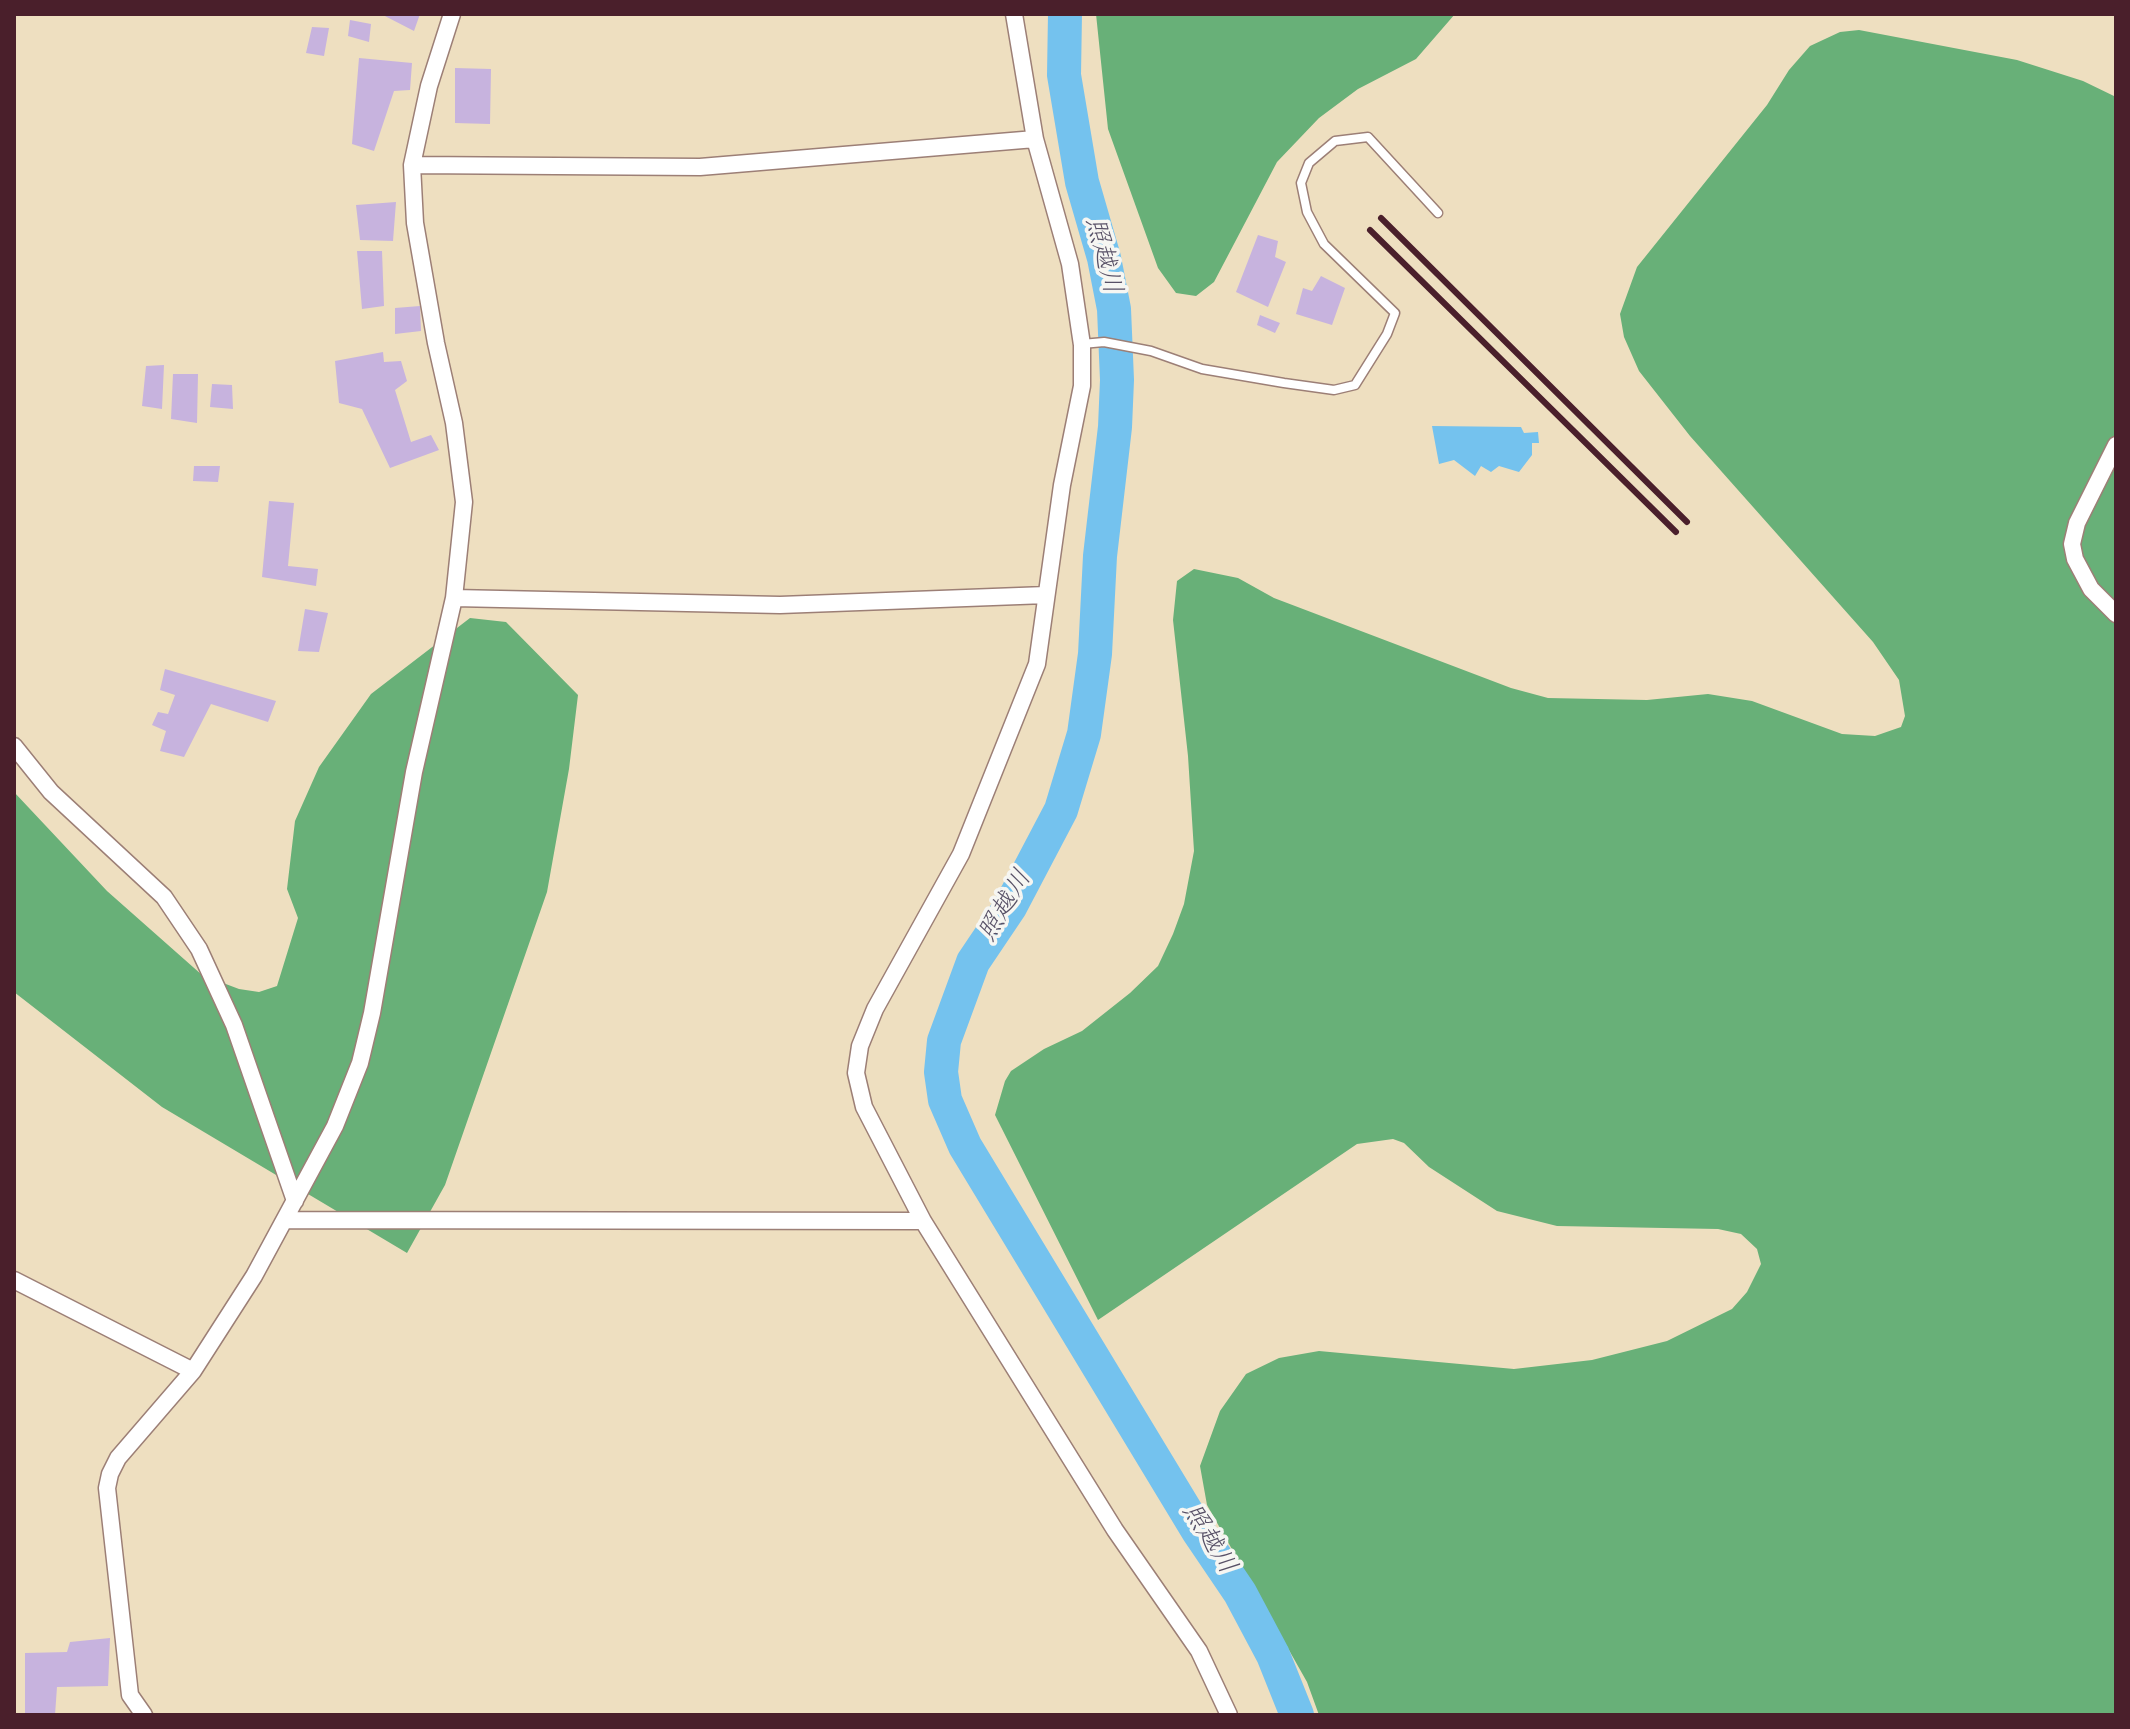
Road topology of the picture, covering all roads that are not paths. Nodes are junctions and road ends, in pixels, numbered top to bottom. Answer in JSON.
{"nodes":[{"id":1,"x":452,"y":14,"type":"edge"},
{"id":2,"x":1014,"y":14,"type":"edge"},
{"id":3,"x":1035,"y":139,"type":"junction"},
{"id":4,"x":412,"y":165,"type":"junction"},
{"id":5,"x":1438,"y":213,"type":"dead end"},
{"id":6,"x":1082,"y":345,"type":"junction"},
{"id":7,"x":2116,"y":445,"type":"edge"},
{"id":8,"x":1046,"y":595,"type":"junction"},
{"id":9,"x":454,"y":598,"type":"junction"},
{"id":10,"x":2116,"y":614,"type":"edge"},
{"id":11,"x":14,"y":746,"type":"edge"},
{"id":12,"x":295,"y":1201,"type":"junction"},
{"id":13,"x":286,"y":1220,"type":"junction"},
{"id":14,"x":923,"y":1221,"type":"junction"},
{"id":15,"x":14,"y":1280,"type":"edge"},
{"id":16,"x":193,"y":1371,"type":"junction"},
{"id":17,"x":144,"y":1715,"type":"edge"},
{"id":18,"x":1229,"y":1715,"type":"edge"}],
"edges":[{"from":1,"to":4,"type":"street"},
{"from":2,"to":3,"type":"street"},
{"from":3,"to":4,"type":"street"},
{"from":3,"to":6,"type":"street"},
{"from":4,"to":9,"type":"street"},
{"from":5,"to":6,"type":"lane"},
{"from":6,"to":8,"type":"street"},
{"from":7,"to":10,"type":"street"},
{"from":8,"to":9,"type":"street"},
{"from":8,"to":14,"type":"street"},
{"from":9,"to":12,"type":"street"},
{"from":11,"to":12,"type":"street"},
{"from":12,"to":13,"type":"street"},
{"from":13,"to":14,"type":"street"},
{"from":13,"to":16,"type":"street"},
{"from":14,"to":18,"type":"street"},
{"from":15,"to":16,"type":"street"},
{"from":16,"to":17,"type":"street"}]}
